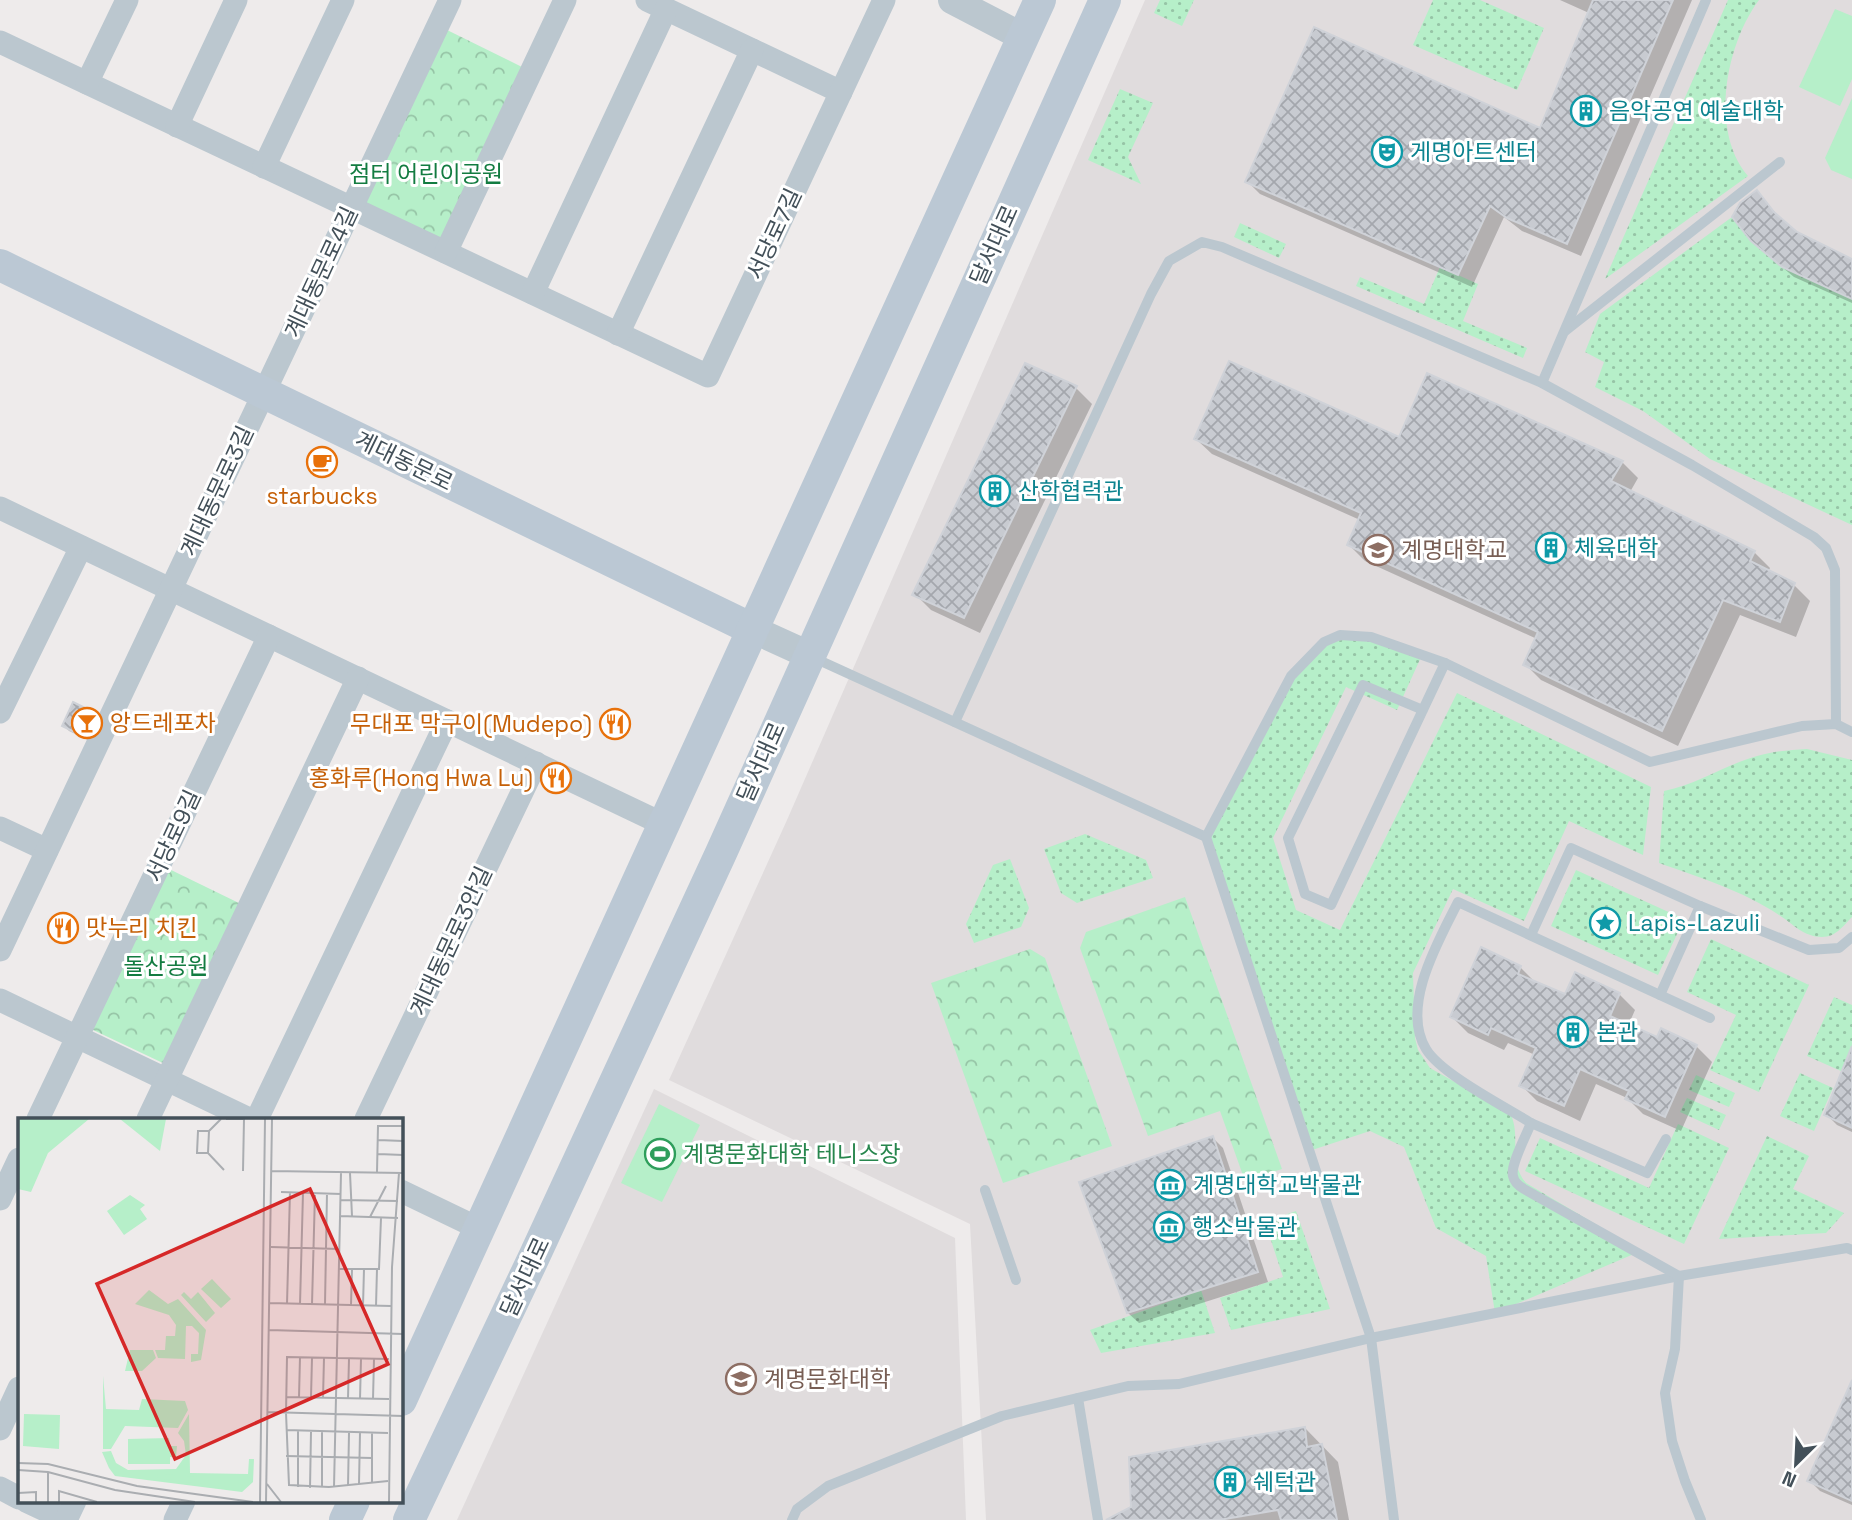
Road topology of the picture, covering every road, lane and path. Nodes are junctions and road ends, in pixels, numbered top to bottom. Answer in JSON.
{"nodes":[{"id":1,"x":127,"y":0,"type":"edge"},
{"id":2,"x":236,"y":0,"type":"edge"},
{"id":3,"x":343,"y":0,"type":"edge"},
{"id":4,"x":450,"y":0,"type":"edge"},
{"id":5,"x":565,"y":0,"type":"edge"},
{"id":6,"x":884,"y":0,"type":"edge"},
{"id":7,"x":952,"y":0,"type":"edge"},
{"id":8,"x":1040,"y":0,"type":"edge"},
{"id":9,"x":1105,"y":0,"type":"edge"},
{"id":10,"x":1706,"y":0,"type":"edge"},
{"id":11,"x":657,"y":5,"type":"edge"},
{"id":12,"x":1023,"y":37,"type":"junction"},
{"id":13,"x":0,"y":42,"type":"edge"},
{"id":14,"x":752,"y":50,"type":"junction"},
{"id":15,"x":88,"y":83,"type":"junction"},
{"id":16,"x":841,"y":92,"type":"junction"},
{"id":17,"x":177,"y":126,"type":"junction"},
{"id":18,"x":1780,"y":162,"type":"dead end"},
{"id":19,"x":264,"y":167,"type":"junction"},
{"id":20,"x":352,"y":208,"type":"junction"},
{"id":21,"x":446,"y":252,"type":"junction"},
{"id":22,"x":0,"y":265,"type":"edge"},
{"id":23,"x":533,"y":293,"type":"junction"},
{"id":24,"x":1563,"y":332,"type":"junction"},
{"id":25,"x":618,"y":334,"type":"junction"},
{"id":26,"x":1542,"y":383,"type":"junction"},
{"id":27,"x":264,"y":393,"type":"junction"},
{"id":28,"x":0,"y":508,"type":"edge"},
{"id":29,"x":81,"y":547,"type":"junction"},
{"id":30,"x":171,"y":589,"type":"junction"},
{"id":31,"x":752,"y":629,"type":"junction"},
{"id":32,"x":269,"y":636,"type":"junction"},
{"id":33,"x":809,"y":655,"type":"junction"},
{"id":34,"x":1445,"y":663,"type":"junction"},
{"id":35,"x":358,"y":678,"type":"junction"},
{"id":36,"x":1423,"y":710,"type":"junction"},
{"id":37,"x":0,"y":712,"type":"edge"},
{"id":38,"x":447,"y":721,"type":"junction"},
{"id":39,"x":955,"y":722,"type":"junction"},
{"id":40,"x":1836,"y":724,"type":"junction"},
{"id":41,"x":1852,"y":732,"type":"edge"},
{"id":42,"x":536,"y":763,"type":"junction"},
{"id":43,"x":665,"y":825,"type":"junction"},
{"id":44,"x":0,"y":828,"type":"edge"},
{"id":45,"x":1206,"y":837,"type":"junction"},
{"id":46,"x":47,"y":850,"type":"junction"},
{"id":47,"x":1700,"y":906,"type":"junction"},
{"id":48,"x":1531,"y":935,"type":"junction"},
{"id":49,"x":1852,"y":937,"type":"edge"},
{"id":50,"x":0,"y":950,"type":"edge"},
{"id":51,"x":1660,"y":995,"type":"junction"},
{"id":52,"x":0,"y":1000,"type":"edge"},
{"id":53,"x":1710,"y":1018,"type":"dead end"},
{"id":54,"x":77,"y":1037,"type":"junction"},
{"id":55,"x":166,"y":1080,"type":"junction"},
{"id":56,"x":38,"y":1118,"type":"edge"},
{"id":57,"x":148,"y":1118,"type":"edge"},
{"id":58,"x":247,"y":1118,"type":"edge"},
{"id":59,"x":257,"y":1118,"type":"edge"},
{"id":60,"x":366,"y":1118,"type":"edge"},
{"id":61,"x":1531,"y":1123,"type":"junction"},
{"id":62,"x":1666,"y":1139,"type":"dead end"},
{"id":63,"x":18,"y":1161,"type":"edge"},
{"id":64,"x":985,"y":1190,"type":"dead end"},
{"id":65,"x":402,"y":1191,"type":"edge"},
{"id":66,"x":0,"y":1199,"type":"edge"},
{"id":67,"x":480,"y":1228,"type":"junction"},
{"id":68,"x":1852,"y":1250,"type":"edge"},
{"id":69,"x":1679,"y":1276,"type":"junction"},
{"id":70,"x":1016,"y":1280,"type":"dead end"},
{"id":71,"x":1371,"y":1338,"type":"junction"},
{"id":72,"x":18,"y":1390,"type":"edge"},
{"id":73,"x":402,"y":1398,"type":"edge"},
{"id":74,"x":1077,"y":1398,"type":"junction"},
{"id":75,"x":0,"y":1429,"type":"edge"},
{"id":76,"x":0,"y":1488,"type":"edge"},
{"id":77,"x":18,"y":1497,"type":"edge"},
{"id":78,"x":28,"y":1502,"type":"edge"},
{"id":79,"x":75,"y":1502,"type":"edge"},
{"id":80,"x":184,"y":1502,"type":"edge"},
{"id":81,"x":354,"y":1502,"type":"edge"},
{"id":82,"x":66,"y":1520,"type":"edge"},
{"id":83,"x":175,"y":1520,"type":"edge"},
{"id":84,"x":345,"y":1520,"type":"edge"},
{"id":85,"x":409,"y":1520,"type":"edge"},
{"id":86,"x":792,"y":1520,"type":"edge"},
{"id":87,"x":1098,"y":1520,"type":"edge"},
{"id":88,"x":1394,"y":1520,"type":"edge"},
{"id":89,"x":1701,"y":1520,"type":"edge"}],
"edges":[{"from":1,"to":15,"type":"street"},
{"from":2,"to":17,"type":"street"},
{"from":3,"to":19,"type":"street"},
{"from":4,"to":20,"type":"street","name":"계대동문로4길"},
{"from":5,"to":21,"type":"street"},
{"from":6,"to":16,"type":"street"},
{"from":7,"to":12,"type":"street"},
{"from":8,"to":12,"type":"main road"},
{"from":9,"to":33,"type":"main road","name":"달서대로"},
{"from":10,"to":24,"type":"lane"},
{"from":11,"to":14,"type":"street"},
{"from":11,"to":23,"type":"street"},
{"from":12,"to":31,"type":"main road"},
{"from":13,"to":15,"type":"street","name":"서당로7길"},
{"from":14,"to":16,"type":"street"},
{"from":14,"to":25,"type":"street"},
{"from":15,"to":17,"type":"street","name":"서당로7길"},
{"from":16,"to":25,"type":"street","name":"서당로7길"},
{"from":17,"to":19,"type":"street","name":"서당로7길"},
{"from":18,"to":24,"type":"lane"},
{"from":19,"to":20,"type":"street","name":"서당로7길"},
{"from":20,"to":21,"type":"street","name":"서당로7길"},
{"from":20,"to":27,"type":"street","name":"계대동문로4길"},
{"from":21,"to":23,"type":"street","name":"서당로7길"},
{"from":22,"to":27,"type":"main road","name":"계대동문로"},
{"from":23,"to":25,"type":"street","name":"서당로7길"},
{"from":24,"to":26,"type":"lane"},
{"from":26,"to":39,"type":"lane"},
{"from":26,"to":40,"type":"lane"},
{"from":27,"to":30,"type":"street","name":"계대동문로3길"},
{"from":27,"to":31,"type":"main road","name":"계대동문로"},
{"from":28,"to":29,"type":"street"},
{"from":29,"to":30,"type":"street"},
{"from":29,"to":37,"type":"street"},
{"from":30,"to":32,"type":"street"},
{"from":30,"to":46,"type":"street","name":"계대동문로3길"},
{"from":31,"to":33,"type":"street","name":"계대동문로"},
{"from":31,"to":43,"type":"main road"},
{"from":32,"to":35,"type":"street"},
{"from":32,"to":54,"type":"street","name":"서당로9길"},
{"from":33,"to":39,"type":"lane"},
{"from":33,"to":85,"type":"main road","name":"달서대로"},
{"from":34,"to":36,"type":"lane"},
{"from":34,"to":40,"type":"lane"},
{"from":34,"to":45,"type":"lane"},
{"from":35,"to":38,"type":"street"},
{"from":35,"to":55,"type":"street"},
{"from":36,"to":36,"type":"lane"},
{"from":38,"to":42,"type":"street"},
{"from":38,"to":59,"type":"street"},
{"from":39,"to":45,"type":"lane"},
{"from":40,"to":41,"type":"lane"},
{"from":42,"to":43,"type":"street"},
{"from":42,"to":60,"type":"street","name":"계대동문로3안길"},
{"from":43,"to":67,"type":"main road"},
{"from":44,"to":46,"type":"street"},
{"from":45,"to":71,"type":"lane"},
{"from":46,"to":50,"type":"street","name":"계대동문로3길"},
{"from":47,"to":48,"type":"lane"},
{"from":47,"to":49,"type":"lane"},
{"from":47,"to":51,"type":"lane"},
{"from":48,"to":51,"type":"lane"},
{"from":48,"to":61,"type":"lane"},
{"from":51,"to":53,"type":"lane"},
{"from":52,"to":54,"type":"street"},
{"from":54,"to":55,"type":"street"},
{"from":54,"to":56,"type":"street"},
{"from":55,"to":57,"type":"street"},
{"from":55,"to":58,"type":"street"},
{"from":61,"to":62,"type":"lane"},
{"from":61,"to":69,"type":"lane"},
{"from":63,"to":66,"type":"street"},
{"from":64,"to":70,"type":"lane"},
{"from":65,"to":67,"type":"street"},
{"from":67,"to":73,"type":"main road"},
{"from":68,"to":69,"type":"lane"},
{"from":69,"to":71,"type":"lane"},
{"from":69,"to":89,"type":"lane"},
{"from":71,"to":74,"type":"lane"},
{"from":71,"to":88,"type":"lane"},
{"from":72,"to":75,"type":"street"},
{"from":74,"to":86,"type":"lane"},
{"from":74,"to":87,"type":"lane"},
{"from":76,"to":77,"type":"street"},
{"from":78,"to":82,"type":"street"},
{"from":79,"to":82,"type":"street"},
{"from":80,"to":83,"type":"street"},
{"from":81,"to":84,"type":"main road"}]}
